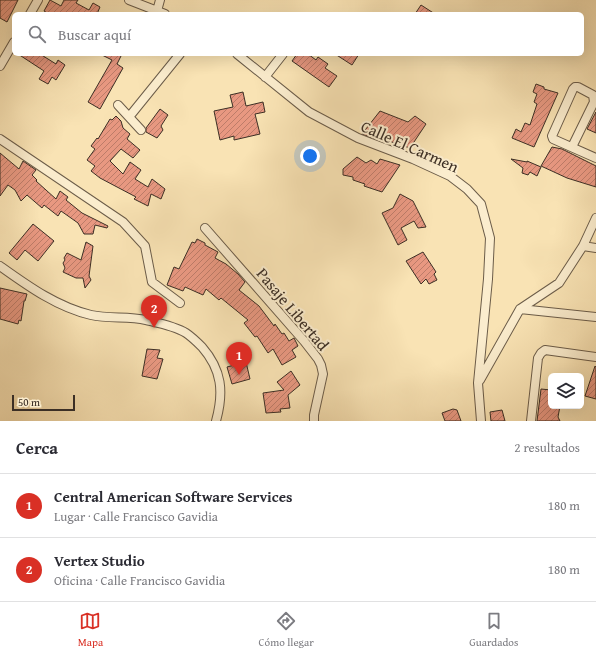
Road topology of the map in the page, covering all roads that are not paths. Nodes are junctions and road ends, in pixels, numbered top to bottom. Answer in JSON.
{"nodes":[{"id":1,"x":38,"y":0,"type":"edge"},
{"id":2,"x":129,"y":0,"type":"edge"},
{"id":3,"x":160,"y":0,"type":"edge"},
{"id":4,"x":157,"y":11,"type":"joint"},
{"id":5,"x":31,"y":12,"type":"edge"},
{"id":6,"x":12,"y":45,"type":"edge"},
{"id":7,"x":178,"y":56,"type":"edge"},
{"id":8,"x":239,"y":56,"type":"edge"},
{"id":9,"x":281,"y":56,"type":"edge"},
{"id":10,"x":1,"y":61,"type":"edge"},
{"id":11,"x":265,"y":77,"type":"junction"},
{"id":12,"x":118,"y":105,"type":"dead end"},
{"id":13,"x":128,"y":117,"type":"junction"},
{"id":14,"x":141,"y":130,"type":"dead end"},
{"id":15,"x":0,"y":139,"type":"edge"},
{"id":16,"x":572,"y":147,"type":"junction"},
{"id":17,"x":596,"y":158,"type":"edge"},
{"id":18,"x":596,"y":218,"type":"edge"},
{"id":19,"x":205,"y":228,"type":"dead end"},
{"id":20,"x":584,"y":246,"type":"junction"},
{"id":21,"x":596,"y":248,"type":"edge"},
{"id":22,"x":0,"y":266,"type":"edge"},
{"id":23,"x":180,"y":303,"type":"dead end"},
{"id":24,"x":520,"y":309,"type":"junction"},
{"id":25,"x":596,"y":317,"type":"edge"},
{"id":26,"x":596,"y":357,"type":"edge"},
{"id":27,"x":478,"y":383,"type":"junction"},
{"id":28,"x":216,"y":421,"type":"edge"},
{"id":29,"x":314,"y":421,"type":"edge"},
{"id":30,"x":481,"y":421,"type":"edge"},
{"id":31,"x":531,"y":421,"type":"edge"}],
"edges":[{"from":1,"to":5,"type":"street"},
{"from":2,"to":4,"type":"street"},
{"from":3,"to":4,"type":"street"},
{"from":6,"to":10,"type":"street"},
{"from":7,"to":13,"type":"street"},
{"from":8,"to":11,"type":"street","name":"Calle El Carmen"},
{"from":9,"to":11,"type":"street"},
{"from":11,"to":27,"type":"street","name":"Calle El Carmen"},
{"from":12,"to":13,"type":"street"},
{"from":13,"to":14,"type":"street"},
{"from":15,"to":23,"type":"street"},
{"from":16,"to":16,"type":"street"},
{"from":16,"to":17,"type":"street"},
{"from":18,"to":20,"type":"street"},
{"from":19,"to":29,"type":"street","name":"Pasaje Libertad"},
{"from":20,"to":21,"type":"street"},
{"from":20,"to":24,"type":"street"},
{"from":22,"to":28,"type":"street"},
{"from":24,"to":25,"type":"street"},
{"from":24,"to":27,"type":"street"},
{"from":26,"to":31,"type":"street"},
{"from":27,"to":30,"type":"street","name":"Calle El Carmen"}]}
